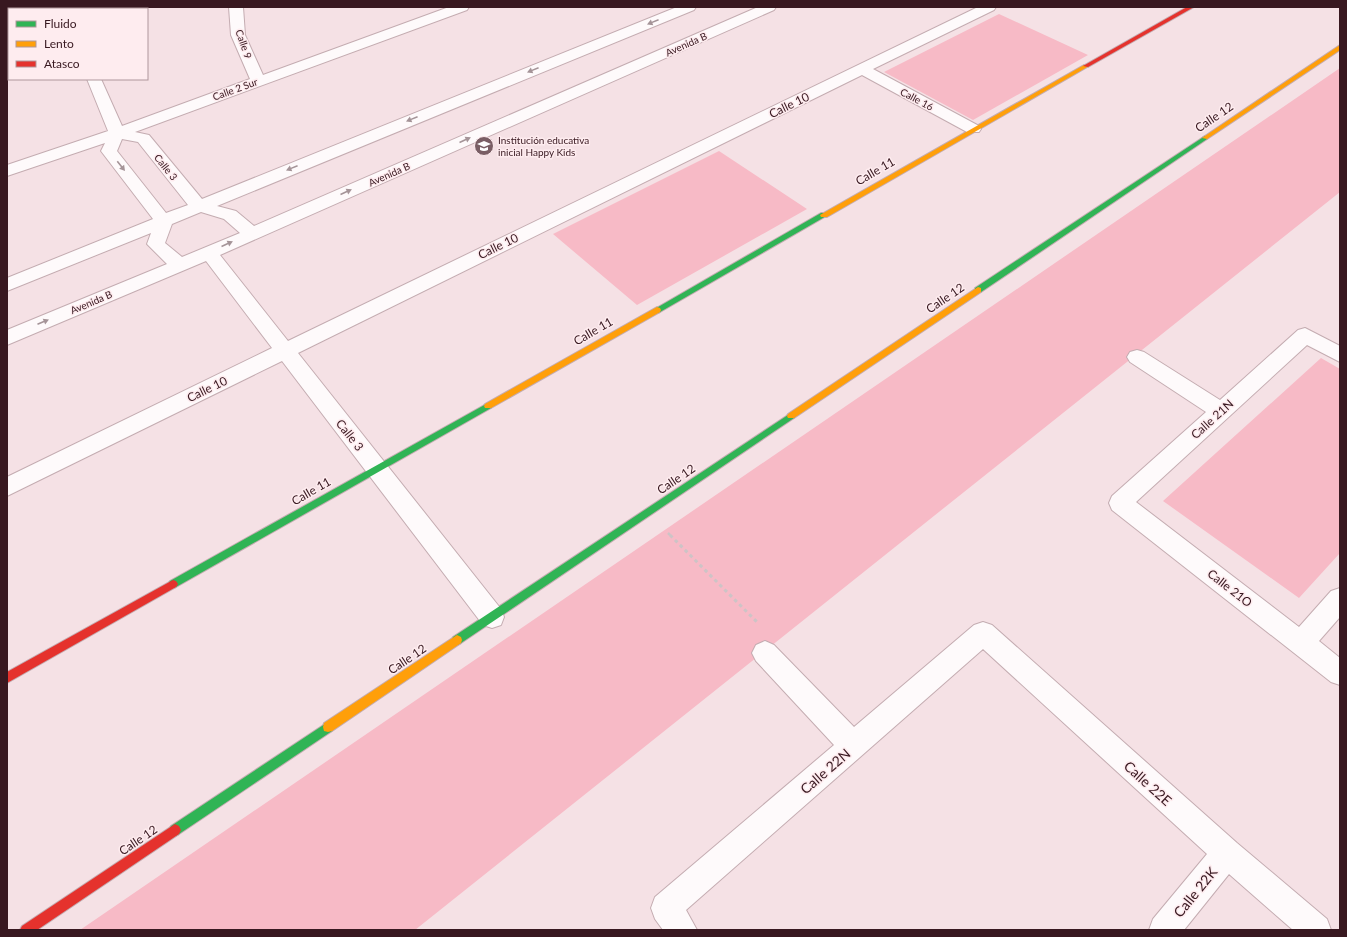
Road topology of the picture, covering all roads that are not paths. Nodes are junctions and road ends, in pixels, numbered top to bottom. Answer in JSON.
{"nodes":[{"id":1,"x":462,"y":7,"type":"edge"},
{"id":2,"x":689,"y":7,"type":"edge"},
{"id":3,"x":769,"y":7,"type":"edge"},
{"id":4,"x":989,"y":7,"type":"edge"},
{"id":5,"x":1191,"y":7,"type":"edge"},
{"id":6,"x":240,"y":8,"type":"edge"},
{"id":7,"x":1340,"y":47,"type":"edge"},
{"id":8,"x":862,"y":70,"type":"junction"},
{"id":9,"x":94,"y":80,"type":"edge"},
{"id":10,"x":258,"y":80,"type":"junction"},
{"id":11,"x":973,"y":129,"type":"junction"},
{"id":12,"x":117,"y":133,"type":"junction"},
{"id":13,"x":7,"y":171,"type":"edge"},
{"id":14,"x":198,"y":206,"type":"junction"},
{"id":15,"x":164,"y":222,"type":"junction"},
{"id":16,"x":252,"y":234,"type":"junction"},
{"id":17,"x":209,"y":253,"type":"junction"},
{"id":18,"x":180,"y":265,"type":"junction"},
{"id":19,"x":7,"y":285,"type":"edge"},
{"id":20,"x":7,"y":338,"type":"edge"},
{"id":21,"x":284,"y":350,"type":"junction"},
{"id":22,"x":1340,"y":355,"type":"edge"},
{"id":23,"x":1137,"y":357,"type":"dead end"},
{"id":24,"x":1221,"y":410,"type":"junction"},
{"id":25,"x":376,"y":468,"type":"junction"},
{"id":26,"x":7,"y":487,"type":"edge"},
{"id":27,"x":1120,"y":503,"type":"joint"},
{"id":28,"x":1340,"y":599,"type":"edge"},
{"id":29,"x":492,"y":617,"type":"junction"},
{"id":30,"x":982,"y":633,"type":"joint"},
{"id":31,"x":1301,"y":643,"type":"junction"},
{"id":32,"x":764,"y":653,"type":"dead end"},
{"id":33,"x":1340,"y":673,"type":"edge"},
{"id":34,"x":7,"y":678,"type":"edge"},
{"id":35,"x":854,"y":746,"type":"junction"},
{"id":36,"x":1227,"y":853,"type":"junction"},
{"id":37,"x":674,"y":919,"type":"edge"},
{"id":38,"x":26,"y":930,"type":"edge"},
{"id":39,"x":1164,"y":930,"type":"edge"},
{"id":40,"x":1316,"y":930,"type":"edge"}],
"edges":[{"from":1,"to":10,"type":"street","name":"Calle 2 Sur"},
{"from":2,"to":14,"type":"street","one_way":true},
{"from":16,"to":3,"type":"street","name":"Avenida B","one_way":true},
{"from":4,"to":8,"type":"street","name":"Calle 10"},
{"from":5,"to":11,"type":"street","name":"Calle 11"},
{"from":6,"to":10,"type":"street","name":"Calle 9"},
{"from":7,"to":29,"type":"street","name":"Calle 12"},
{"from":8,"to":11,"type":"street","name":"Calle 16"},
{"from":8,"to":21,"type":"street","name":"Calle 10"},
{"from":9,"to":12,"type":"street"},
{"from":10,"to":12,"type":"street","name":"Calle 2 Sur"},
{"from":11,"to":25,"type":"street","name":"Calle 11"},
{"from":12,"to":13,"type":"street","name":"Calle 2 Sur"},
{"from":12,"to":14,"type":"street","name":"Calle 3"},
{"from":12,"to":15,"type":"street","one_way":true},
{"from":14,"to":15,"type":"street"},
{"from":14,"to":16,"type":"street"},
{"from":15,"to":18,"type":"street"},
{"from":15,"to":19,"type":"street"},
{"from":17,"to":16,"type":"street","name":"Avenida B","one_way":true},
{"from":17,"to":18,"type":"street","name":"Avenida B"},
{"from":17,"to":21,"type":"street","name":"Calle 3"},
{"from":20,"to":18,"type":"street","name":"Avenida B","one_way":true},
{"from":21,"to":25,"type":"street","name":"Calle 3"},
{"from":21,"to":26,"type":"street","name":"Calle 10"},
{"from":22,"to":24,"type":"street","name":"Calle 21N"},
{"from":23,"to":24,"type":"street"},
{"from":24,"to":27,"type":"street","name":"Calle 21N"},
{"from":25,"to":29,"type":"street","name":"Calle 3"},
{"from":25,"to":34,"type":"street","name":"Calle 11"},
{"from":27,"to":31,"type":"street","name":"Calle 21O"},
{"from":28,"to":31,"type":"street"},
{"from":29,"to":38,"type":"street","name":"Calle 12"},
{"from":30,"to":35,"type":"street","name":"Calle 22N"},
{"from":30,"to":36,"type":"street","name":"Calle 22E"},
{"from":31,"to":33,"type":"street","name":"Calle 21O"},
{"from":32,"to":35,"type":"street"},
{"from":35,"to":37,"type":"street","name":"Calle 22N"},
{"from":36,"to":39,"type":"street","name":"Calle 22K"},
{"from":36,"to":40,"type":"street","name":"Calle 22E"}]}
